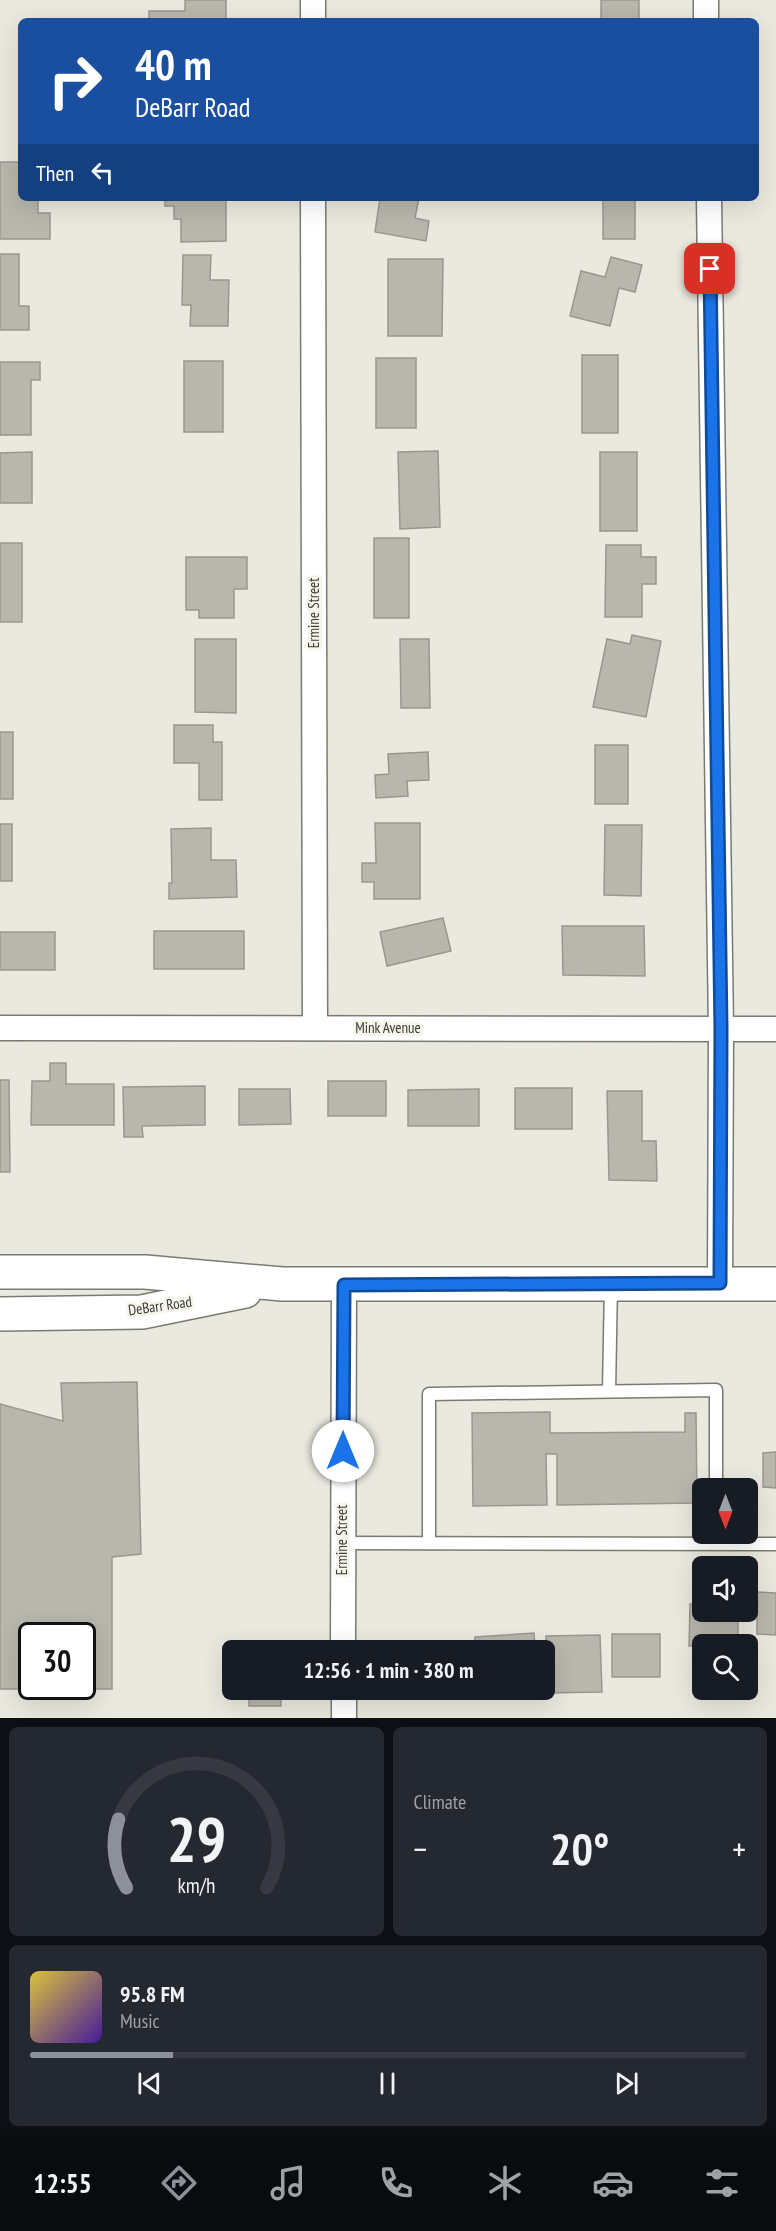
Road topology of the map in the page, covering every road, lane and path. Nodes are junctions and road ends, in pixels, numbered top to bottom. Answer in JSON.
{"nodes":[{"id":1,"x":313,"y":0,"type":"edge"},
{"id":2,"x":706,"y":0,"type":"edge"},
{"id":3,"x":313,"y":18,"type":"edge"},
{"id":4,"x":706,"y":18,"type":"edge"},
{"id":5,"x":313,"y":201,"type":"edge"},
{"id":6,"x":709,"y":201,"type":"edge"},
{"id":7,"x":0,"y":1028,"type":"edge"},
{"id":8,"x":315,"y":1028,"type":"junction"},
{"id":9,"x":721,"y":1029,"type":"junction"},
{"id":10,"x":776,"y":1029,"type":"edge"},
{"id":11,"x":0,"y":1272,"type":"edge"},
{"id":12,"x":720,"y":1283,"type":"junction"},
{"id":13,"x":282,"y":1284,"type":"junction"},
{"id":14,"x":611,"y":1284,"type":"junction"},
{"id":15,"x":776,"y":1284,"type":"edge"},
{"id":16,"x":344,"y":1285,"type":"junction"},
{"id":17,"x":0,"y":1314,"type":"edge"},
{"id":18,"x":609,"y":1390,"type":"junction"},
{"id":19,"x":716,"y":1478,"type":"edge"},
{"id":20,"x":692,"y":1538,"type":"edge"},
{"id":21,"x":758,"y":1542,"type":"edge"},
{"id":22,"x":342,"y":1543,"type":"junction"},
{"id":23,"x":429,"y":1543,"type":"junction"},
{"id":24,"x":776,"y":1544,"type":"edge"},
{"id":25,"x":343,"y":1640,"type":"edge"},
{"id":26,"x":344,"y":1700,"type":"edge"},
{"id":27,"x":344,"y":1718,"type":"edge"}],
"edges":[{"from":1,"to":3,"type":"street"},
{"from":2,"to":4,"type":"street"},
{"from":5,"to":8,"type":"street","name":"Ermine Street"},
{"from":6,"to":9,"type":"street"},
{"from":7,"to":8,"type":"street","name":"Mink Avenue"},
{"from":8,"to":9,"type":"street","name":"Mink Avenue"},
{"from":9,"to":10,"type":"street","name":"Mink Avenue"},
{"from":9,"to":12,"type":"street"},
{"from":11,"to":13,"type":"main road","name":"DeBarr Road"},
{"from":12,"to":14,"type":"main road","name":"DeBarr Road"},
{"from":12,"to":15,"type":"main road","name":"DeBarr Road"},
{"from":13,"to":16,"type":"main road","name":"DeBarr Road"},
{"from":13,"to":17,"type":"main road","name":"DeBarr Road"},
{"from":14,"to":16,"type":"main road","name":"DeBarr Road"},
{"from":14,"to":18,"type":"lane"},
{"from":16,"to":22,"type":"street","name":"Ermine Street"},
{"from":18,"to":19,"type":"lane"},
{"from":18,"to":23,"type":"lane"},
{"from":20,"to":23,"type":"lane"},
{"from":21,"to":24,"type":"lane"},
{"from":22,"to":23,"type":"lane"},
{"from":22,"to":25,"type":"street","name":"Ermine Street"},
{"from":26,"to":27,"type":"street"}]}
